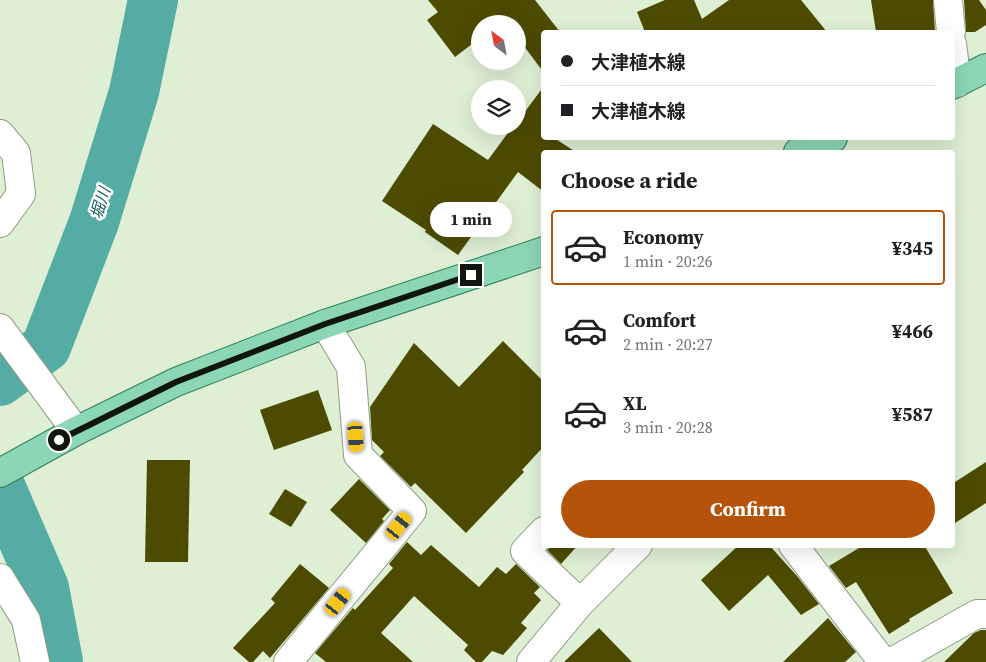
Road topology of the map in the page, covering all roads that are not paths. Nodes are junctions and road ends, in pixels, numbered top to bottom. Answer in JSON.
{"nodes":[{"id":1,"x":948,"y":0,"type":"edge"},
{"id":2,"x":951,"y":30,"type":"edge"},
{"id":3,"x":986,"y":68,"type":"edge"},
{"id":4,"x":955,"y":84,"type":"edge"},
{"id":5,"x":0,"y":134,"type":"edge"},
{"id":6,"x":827,"y":140,"type":"edge"},
{"id":7,"x":803,"y":150,"type":"edge"},
{"id":8,"x":0,"y":223,"type":"edge"},
{"id":9,"x":541,"y":252,"type":"edge"},
{"id":10,"x":325,"y":324,"type":"junction"},
{"id":11,"x":0,"y":328,"type":"edge"},
{"id":12,"x":76,"y":431,"type":"junction"},
{"id":13,"x":0,"y":473,"type":"edge"},
{"id":14,"x":541,"y":533,"type":"edge"},
{"id":15,"x":635,"y":548,"type":"edge"},
{"id":16,"x":795,"y":548,"type":"edge"},
{"id":17,"x":0,"y":578,"type":"edge"},
{"id":18,"x":580,"y":603,"type":"junction"},
{"id":19,"x":986,"y":614,"type":"edge"},
{"id":20,"x":35,"y":662,"type":"edge"},
{"id":21,"x":288,"y":662,"type":"edge"},
{"id":22,"x":531,"y":662,"type":"edge"},
{"id":23,"x":883,"y":662,"type":"edge"},
{"id":24,"x":892,"y":662,"type":"edge"}],
"edges":[{"from":1,"to":2,"type":"street"},
{"from":3,"to":4,"type":"main road"},
{"from":5,"to":8,"type":"street"},
{"from":6,"to":7,"type":"main road"},
{"from":9,"to":10,"type":"main road"},
{"from":10,"to":12,"type":"main road"},
{"from":10,"to":21,"type":"street"},
{"from":11,"to":12,"type":"street"},
{"from":12,"to":13,"type":"main road"},
{"from":14,"to":18,"type":"street"},
{"from":15,"to":18,"type":"street"},
{"from":16,"to":23,"type":"street"},
{"from":17,"to":20,"type":"street"},
{"from":18,"to":22,"type":"street"},
{"from":19,"to":24,"type":"street"}]}
